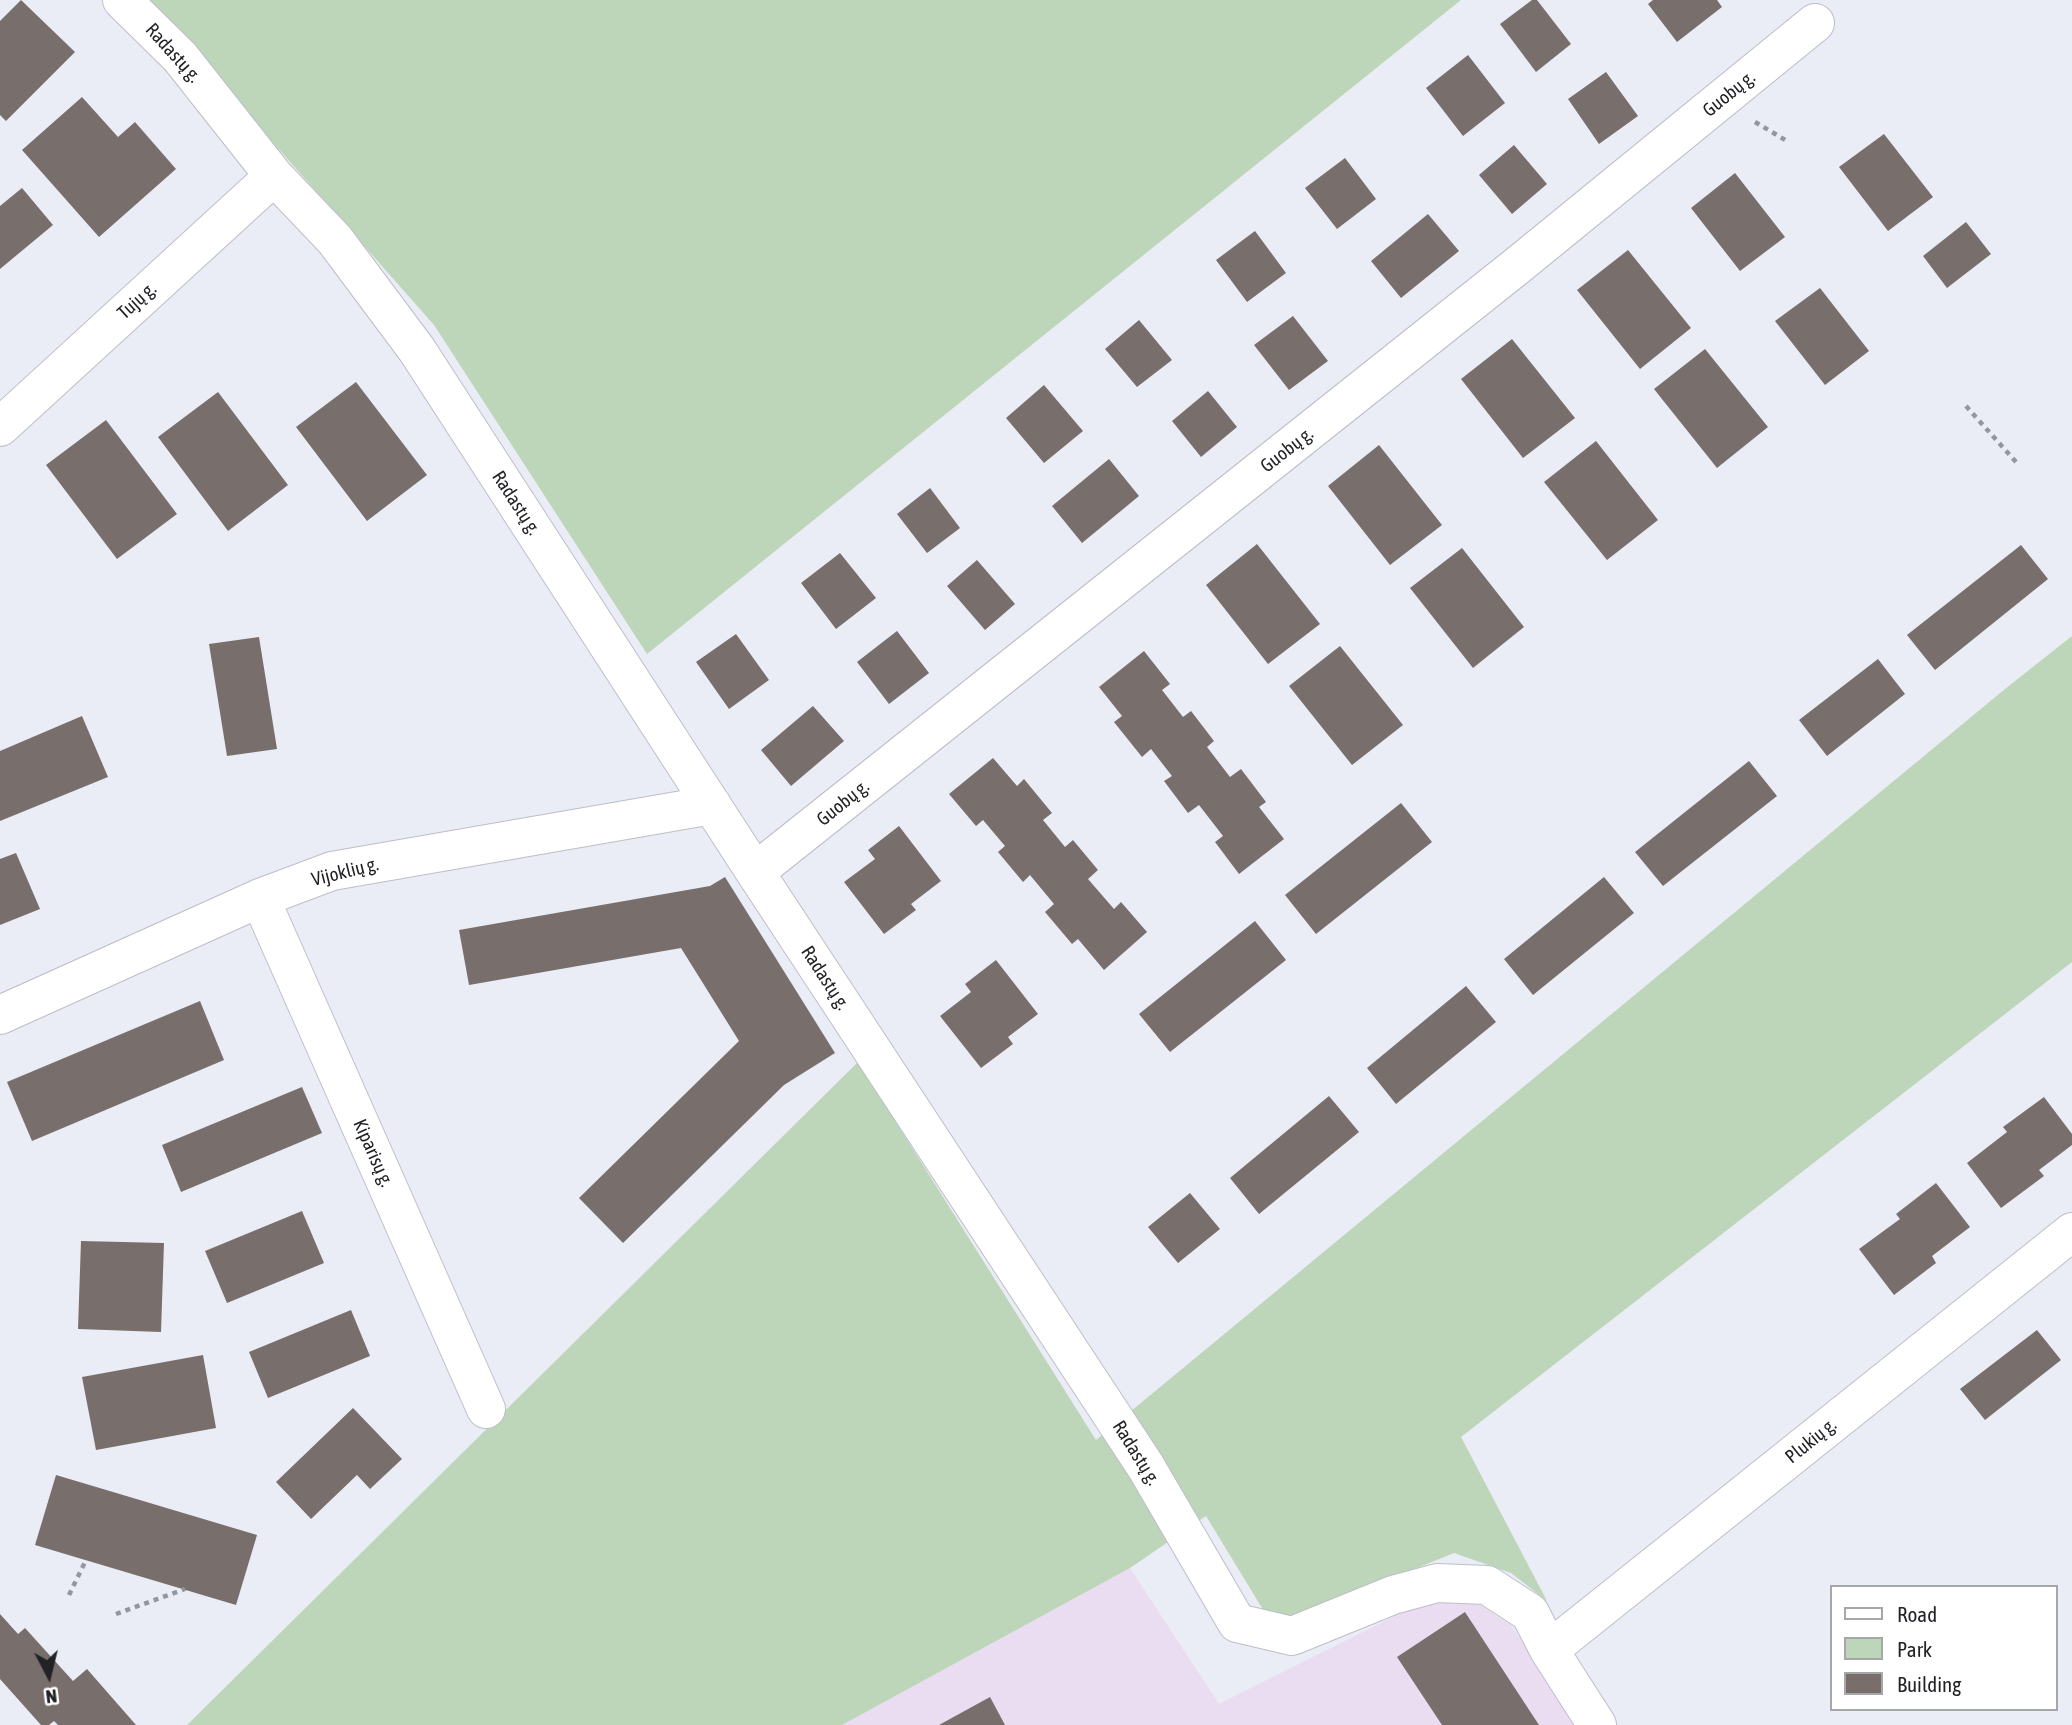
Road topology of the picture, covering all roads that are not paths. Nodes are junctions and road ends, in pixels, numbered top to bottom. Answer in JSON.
{"nodes":[{"id":1,"x":122,"y":0,"type":"edge"},
{"id":2,"x":1815,"y":23,"type":"dead end"},
{"id":3,"x":274,"y":176,"type":"junction"},
{"id":4,"x":0,"y":427,"type":"edge"},
{"id":5,"x":712,"y":805,"type":"junction"},
{"id":6,"x":755,"y":872,"type":"junction"},
{"id":7,"x":260,"y":898,"type":"junction"},
{"id":8,"x":0,"y":1015,"type":"edge"},
{"id":9,"x":2072,"y":1232,"type":"edge"},
{"id":10,"x":486,"y":1409,"type":"dead end"},
{"id":11,"x":1549,"y":1650,"type":"junction"},
{"id":12,"x":1597,"y":1725,"type":"edge"}],
"edges":[{"from":1,"to":3,"type":"street","name":"Radastų g."},
{"from":2,"to":6,"type":"street","name":"Guobų g."},
{"from":3,"to":4,"type":"street","name":"Tujų g."},
{"from":3,"to":5,"type":"street","name":"Radastų g."},
{"from":5,"to":6,"type":"street","name":"Radastų g."},
{"from":5,"to":7,"type":"street","name":"Vijoklių g."},
{"from":6,"to":11,"type":"street","name":"Radastų g."},
{"from":7,"to":8,"type":"street","name":"Vijoklių g."},
{"from":7,"to":10,"type":"street","name":"Kiparisų g."},
{"from":9,"to":11,"type":"street","name":"Plukių g."},
{"from":11,"to":12,"type":"street","name":"Radastų g."}]}
